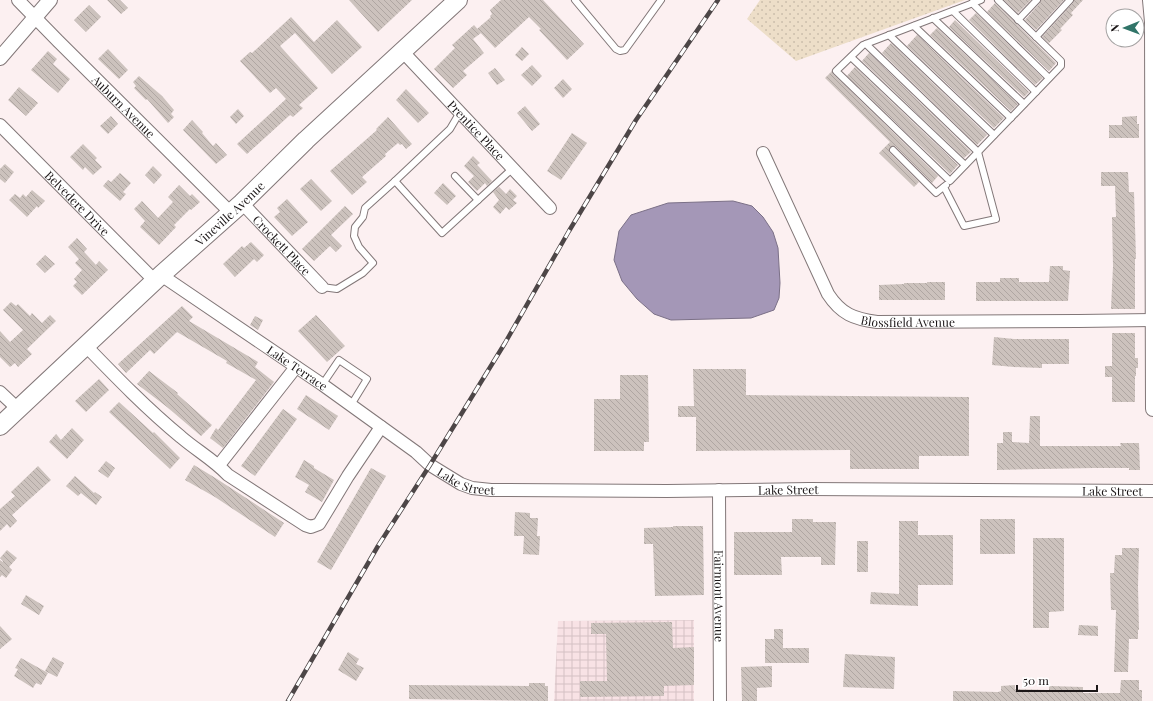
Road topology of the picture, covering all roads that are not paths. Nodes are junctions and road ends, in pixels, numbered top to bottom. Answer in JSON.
{"nodes":[{"id":1,"x":18,"y":0,"type":"edge"},
{"id":2,"x":50,"y":0,"type":"edge"},
{"id":3,"x":458,"y":0,"type":"edge"},
{"id":4,"x":575,"y":0,"type":"edge"},
{"id":5,"x":661,"y":0,"type":"edge"},
{"id":6,"x":981,"y":0,"type":"edge"},
{"id":7,"x":998,"y":0,"type":"edge"},
{"id":8,"x":1037,"y":0,"type":"edge"},
{"id":9,"x":1070,"y":0,"type":"edge"},
{"id":10,"x":1150,"y":0,"type":"edge"},
{"id":11,"x":972,"y":3,"type":"junction"},
{"id":12,"x":953,"y":11,"type":"junction"},
{"id":13,"x":35,"y":17,"type":"junction"},
{"id":14,"x":933,"y":18,"type":"junction"},
{"id":15,"x":1018,"y":20,"type":"junction"},
{"id":16,"x":914,"y":26,"type":"junction"},
{"id":17,"x":890,"y":35,"type":"junction"},
{"id":18,"x":1036,"y":37,"type":"junction"},
{"id":19,"x":866,"y":44,"type":"junction"},
{"id":20,"x":403,"y":52,"type":"junction"},
{"id":21,"x":851,"y":57,"type":"junction"},
{"id":22,"x":0,"y":58,"type":"edge"},
{"id":23,"x":1049,"y":78,"type":"junction"},
{"id":24,"x":1036,"y":92,"type":"junction"},
{"id":25,"x":1024,"y":104,"type":"junction"},
{"id":26,"x":460,"y":112,"type":"junction"},
{"id":27,"x":1011,"y":118,"type":"junction"},
{"id":28,"x":0,"y":125,"type":"edge"},
{"id":29,"x":994,"y":135,"type":"junction"},
{"id":30,"x":893,"y":150,"type":"dead end"},
{"id":31,"x":978,"y":152,"type":"junction"},
{"id":32,"x":763,"y":153,"type":"dead end"},
{"id":33,"x":965,"y":165,"type":"junction"},
{"id":34,"x":513,"y":168,"type":"junction"},
{"id":35,"x":455,"y":176,"type":"dead end"},
{"id":36,"x":1153,"y":178,"type":"edge"},
{"id":37,"x":395,"y":181,"type":"junction"},
{"id":38,"x":950,"y":181,"type":"junction"},
{"id":39,"x":944,"y":186,"type":"junction"},
{"id":40,"x":478,"y":200,"type":"junction"},
{"id":41,"x":236,"y":208,"type":"junction"},
{"id":42,"x":550,"y":208,"type":"dead end"},
{"id":43,"x":158,"y":278,"type":"junction"},
{"id":44,"x":322,"y":287,"type":"joint"},
{"id":45,"x":1152,"y":320,"type":"edge"},
{"id":46,"x":86,"y":346,"type":"junction"},
{"id":47,"x":296,"y":367,"type":"junction"},
{"id":48,"x":322,"y":384,"type":"junction"},
{"id":49,"x":0,"y":392,"type":"edge"},
{"id":50,"x":351,"y":405,"type":"junction"},
{"id":51,"x":18,"y":409,"type":"junction"},
{"id":52,"x":1153,"y":409,"type":"edge"},
{"id":53,"x":0,"y":426,"type":"edge"},
{"id":54,"x":381,"y":427,"type":"junction"},
{"id":55,"x":219,"y":465,"type":"junction"},
{"id":56,"x":430,"y":465,"type":"joint"},
{"id":57,"x":720,"y":490,"type":"junction"},
{"id":58,"x":1153,"y":491,"type":"edge"},
{"id":59,"x":720,"y":701,"type":"edge"}],
"edges":[{"from":1,"to":13,"type":"street","name":"Auburn Avenue"},
{"from":2,"to":13,"type":"street"},
{"from":3,"to":20,"type":"main road","name":"Vineville Avenue"},
{"from":4,"to":5,"type":"lane"},
{"from":6,"to":11,"type":"lane"},
{"from":7,"to":15,"type":"lane"},
{"from":8,"to":15,"type":"lane"},
{"from":9,"to":18,"type":"lane"},
{"from":10,"to":36,"type":"street"},
{"from":11,"to":12,"type":"lane"},
{"from":11,"to":23,"type":"lane"},
{"from":12,"to":14,"type":"lane"},
{"from":12,"to":24,"type":"lane"},
{"from":13,"to":22,"type":"street"},
{"from":13,"to":41,"type":"street","name":"Auburn Avenue"},
{"from":14,"to":16,"type":"lane"},
{"from":14,"to":25,"type":"lane"},
{"from":15,"to":18,"type":"lane"},
{"from":16,"to":17,"type":"lane"},
{"from":16,"to":27,"type":"lane"},
{"from":17,"to":19,"type":"lane"},
{"from":17,"to":29,"type":"lane"},
{"from":18,"to":23,"type":"lane"},
{"from":19,"to":21,"type":"lane"},
{"from":19,"to":31,"type":"lane"},
{"from":20,"to":26,"type":"street","name":"Prentice Place"},
{"from":20,"to":41,"type":"main road","name":"Vineville Avenue"},
{"from":21,"to":33,"type":"lane"},
{"from":21,"to":38,"type":"lane"},
{"from":23,"to":24,"type":"lane"},
{"from":24,"to":25,"type":"lane"},
{"from":25,"to":27,"type":"lane"},
{"from":26,"to":34,"type":"street","name":"Prentice Place"},
{"from":26,"to":37,"type":"lane"},
{"from":27,"to":29,"type":"lane"},
{"from":28,"to":43,"type":"street","name":"Belvedere Drive"},
{"from":29,"to":31,"type":"lane"},
{"from":30,"to":39,"type":"lane"},
{"from":31,"to":33,"type":"lane"},
{"from":31,"to":39,"type":"lane"},
{"from":32,"to":45,"type":"street","name":"Blossfield Avenue"},
{"from":33,"to":38,"type":"lane"},
{"from":34,"to":40,"type":"lane"},
{"from":34,"to":42,"type":"street","name":"Prentice Place"},
{"from":35,"to":40,"type":"lane"},
{"from":36,"to":45,"type":"street"},
{"from":37,"to":40,"type":"lane"},
{"from":37,"to":44,"type":"lane"},
{"from":38,"to":39,"type":"lane"},
{"from":41,"to":43,"type":"main road","name":"Vineville Avenue"},
{"from":41,"to":44,"type":"street","name":"Crockett Place"},
{"from":43,"to":46,"type":"main road","name":"Vineville Avenue"},
{"from":43,"to":47,"type":"street","name":"Lake Terrace"},
{"from":45,"to":52,"type":"street"},
{"from":46,"to":51,"type":"main road","name":"Vineville Avenue"},
{"from":46,"to":55,"type":"street"},
{"from":47,"to":48,"type":"street","name":"Lake Terrace"},
{"from":47,"to":55,"type":"street"},
{"from":48,"to":50,"type":"street","name":"Lake Terrace"},
{"from":48,"to":50,"type":"lane"},
{"from":49,"to":51,"type":"street"},
{"from":50,"to":54,"type":"street","name":"Lake Terrace"},
{"from":51,"to":53,"type":"main road","name":"Vineville Avenue"},
{"from":54,"to":55,"type":"street"},
{"from":54,"to":56,"type":"street","name":"Lake Terrace"},
{"from":56,"to":57,"type":"street","name":"Lake Street"},
{"from":57,"to":58,"type":"street","name":"Lake Street"},
{"from":57,"to":59,"type":"street","name":"Fairmont Avenue"}]}
